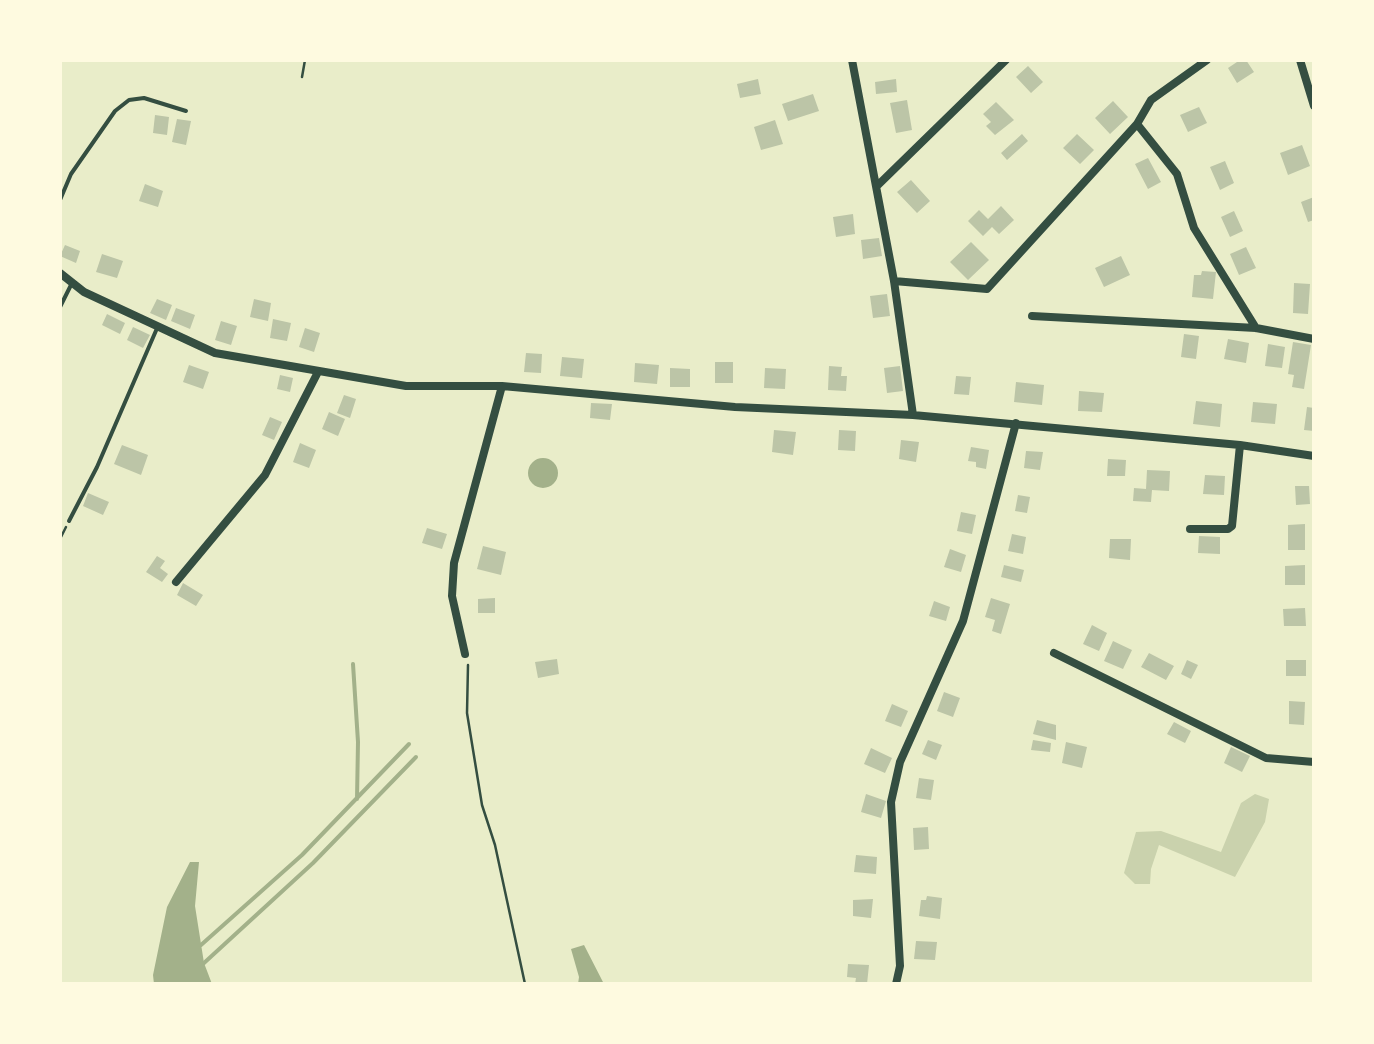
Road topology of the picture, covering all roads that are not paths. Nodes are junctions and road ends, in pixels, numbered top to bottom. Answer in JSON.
{"nodes":[{"id":1,"x":852,"y":60,"type":"edge"},
{"id":2,"x":1006,"y":60,"type":"edge"},
{"id":3,"x":1207,"y":60,"type":"edge"},
{"id":4,"x":1300,"y":60,"type":"edge"},
{"id":5,"x":1314,"y":106,"type":"edge"},
{"id":6,"x":186,"y":112,"type":"dead end"},
{"id":7,"x":1137,"y":124,"type":"junction"},
{"id":8,"x":877,"y":186,"type":"junction"},
{"id":9,"x":60,"y":200,"type":"edge"},
{"id":10,"x":60,"y":272,"type":"edge"},
{"id":11,"x":894,"y":280,"type":"junction"},
{"id":12,"x":72,"y":282,"type":"junction"},
{"id":13,"x":60,"y":307,"type":"edge"},
{"id":14,"x":1032,"y":316,"type":"dead end"},
{"id":15,"x":158,"y":326,"type":"junction"},
{"id":16,"x":1256,"y":328,"type":"junction"},
{"id":17,"x":1314,"y":339,"type":"edge"},
{"id":18,"x":318,"y":372,"type":"junction"},
{"id":19,"x":502,"y":386,"type":"junction"},
{"id":20,"x":908,"y":414,"type":"junction"},
{"id":21,"x":1016,"y":423,"type":"junction"},
{"id":22,"x":1240,"y":446,"type":"junction"},
{"id":23,"x":1314,"y":456,"type":"edge"},
{"id":24,"x":68,"y":521,"type":"road end"},
{"id":25,"x":1190,"y":529,"type":"dead end"},
{"id":26,"x":176,"y":582,"type":"dead end"},
{"id":27,"x":1054,"y":653,"type":"dead end"},
{"id":28,"x":465,"y":654,"type":"road end"},
{"id":29,"x":1314,"y":762,"type":"edge"},
{"id":30,"x":896,"y":984,"type":"edge"}],
"edges":[{"from":1,"to":8,"type":"street"},
{"from":2,"to":8,"type":"street"},
{"from":3,"to":7,"type":"street"},
{"from":4,"to":5,"type":"street"},
{"from":6,"to":9,"type":"lane"},
{"from":7,"to":11,"type":"street"},
{"from":7,"to":16,"type":"street"},
{"from":8,"to":11,"type":"street"},
{"from":10,"to":12,"type":"street"},
{"from":11,"to":20,"type":"street"},
{"from":12,"to":13,"type":"lane"},
{"from":12,"to":15,"type":"street"},
{"from":14,"to":16,"type":"street"},
{"from":15,"to":18,"type":"street"},
{"from":15,"to":24,"type":"lane"},
{"from":16,"to":17,"type":"street"},
{"from":18,"to":19,"type":"street"},
{"from":18,"to":26,"type":"street"},
{"from":19,"to":20,"type":"street"},
{"from":19,"to":28,"type":"street"},
{"from":20,"to":21,"type":"street"},
{"from":21,"to":22,"type":"street"},
{"from":21,"to":30,"type":"street"},
{"from":22,"to":23,"type":"street"},
{"from":22,"to":25,"type":"street"},
{"from":27,"to":29,"type":"street"}]}
